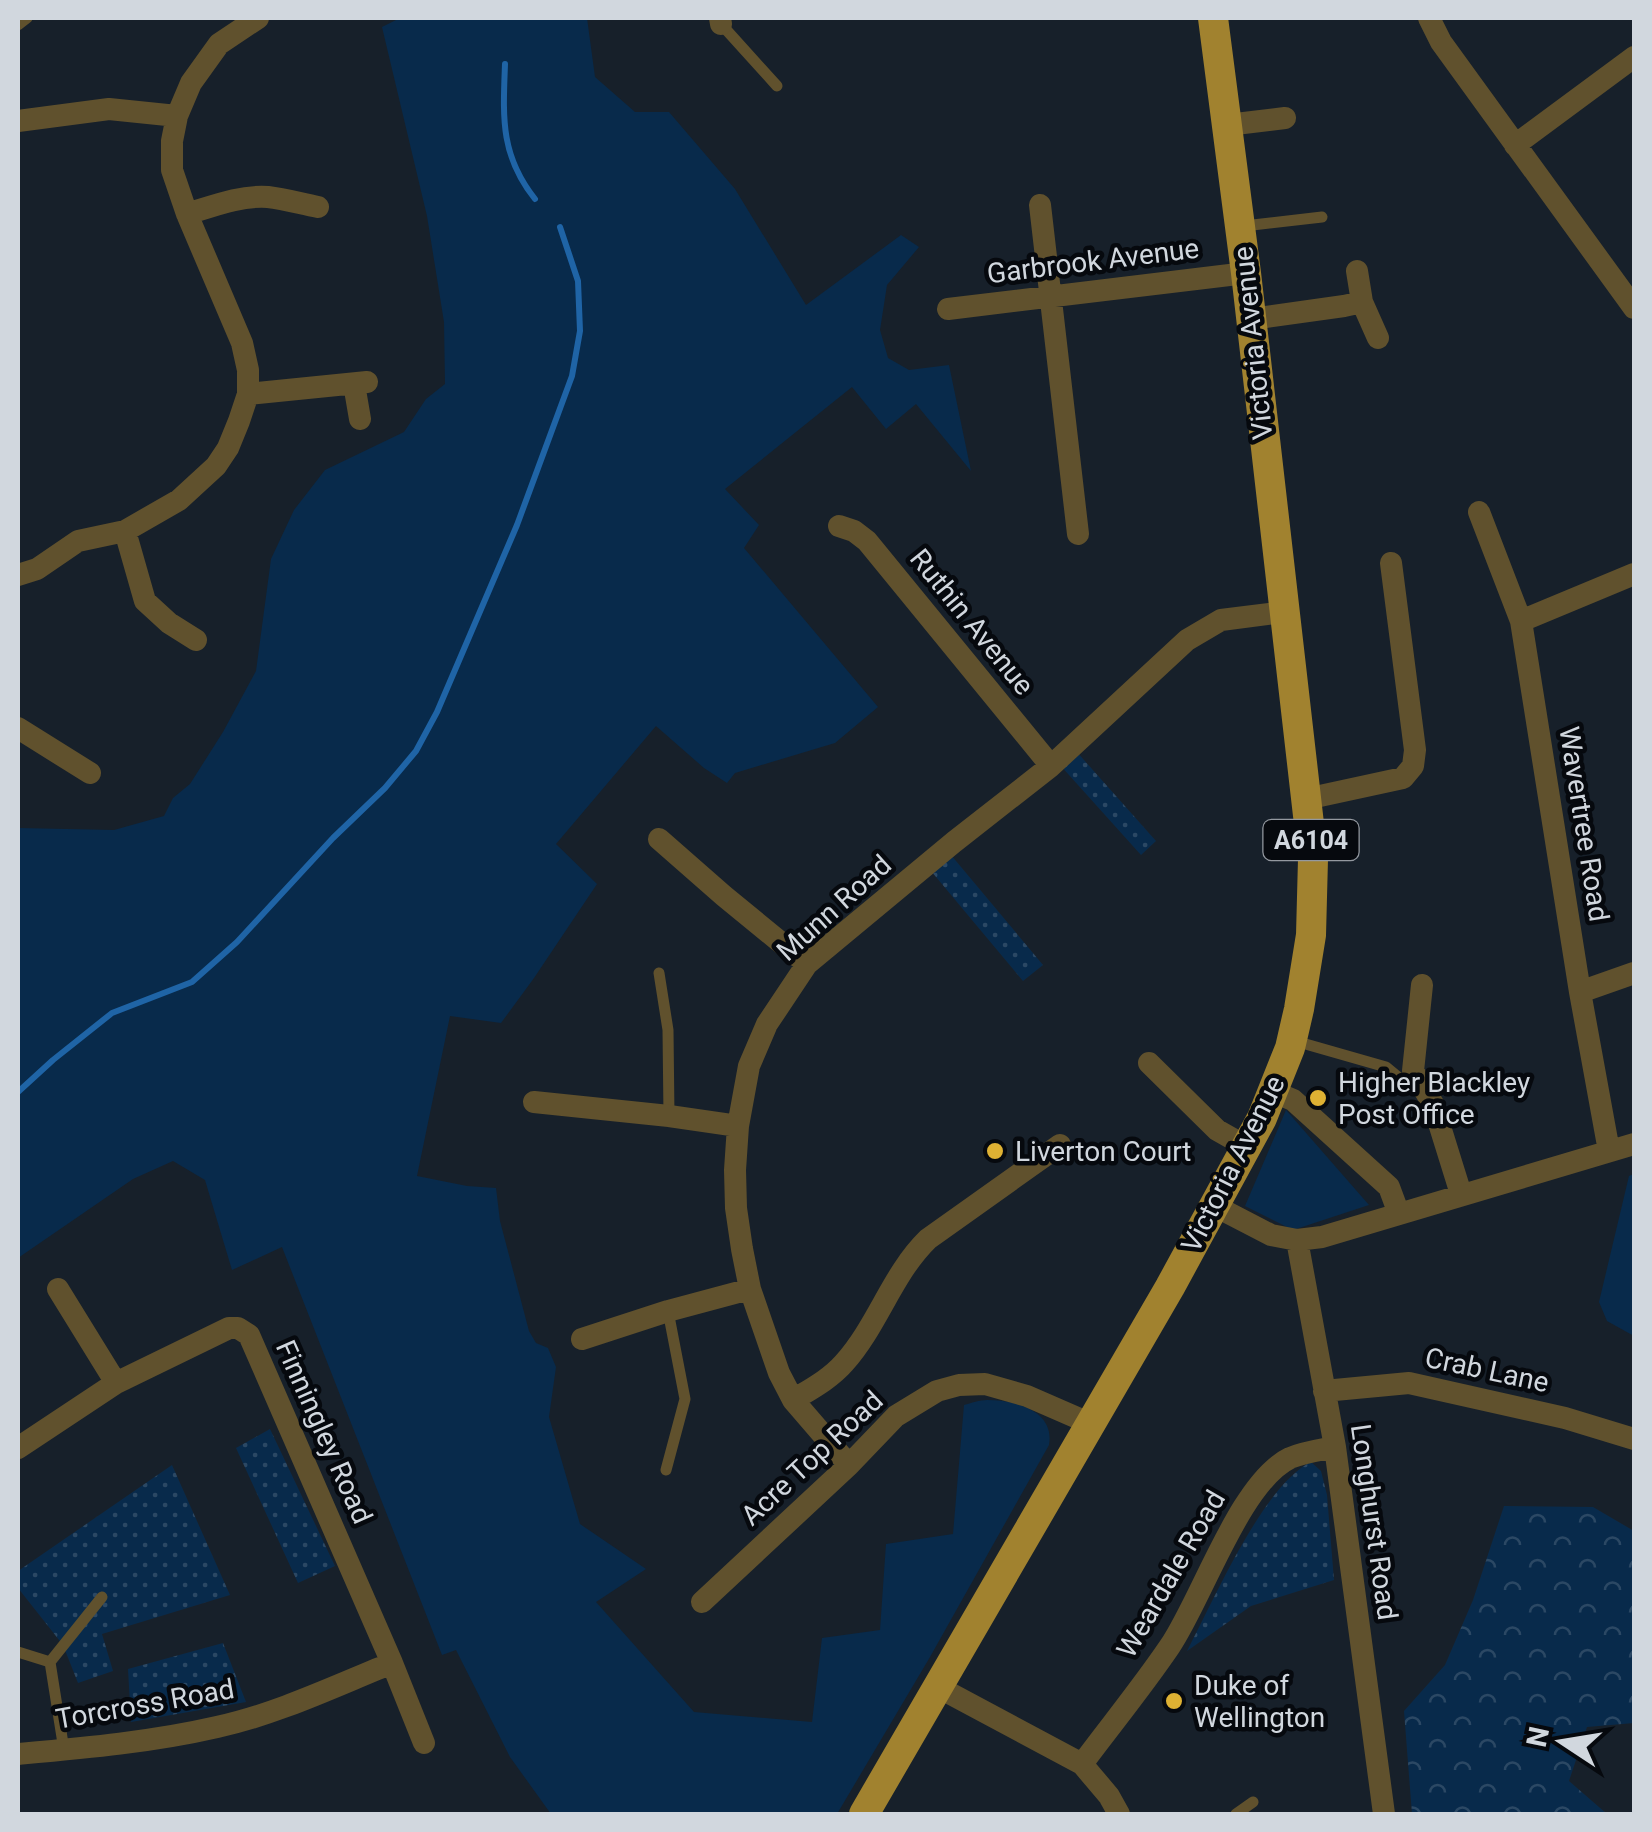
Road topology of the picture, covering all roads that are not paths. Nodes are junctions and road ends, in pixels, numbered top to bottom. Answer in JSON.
{"nodes":[{"id":1,"x":26,"y":18,"type":"edge"},
{"id":2,"x":258,"y":18,"type":"edge"},
{"id":3,"x":1213,"y":18,"type":"edge"},
{"id":4,"x":1429,"y":18,"type":"edge"},
{"id":5,"x":720,"y":21,"type":"edge"},
{"id":6,"x":18,"y":25,"type":"edge"},
{"id":7,"x":1634,"y":57,"type":"edge"},
{"id":8,"x":776,"y":86,"type":"dead end"},
{"id":9,"x":177,"y":116,"type":"junction"},
{"id":10,"x":1285,"y":118,"type":"dead end"},
{"id":11,"x":18,"y":121,"type":"edge"},
{"id":12,"x":1227,"y":125,"type":"junction"},
{"id":13,"x":1516,"y":146,"type":"junction"},
{"id":14,"x":1040,"y":205,"type":"dead end"},
{"id":15,"x":318,"y":207,"type":"dead end"},
{"id":16,"x":187,"y":214,"type":"junction"},
{"id":17,"x":1322,"y":217,"type":"dead end"},
{"id":18,"x":1240,"y":227,"type":"junction"},
{"id":19,"x":1357,"y":272,"type":"dead end"},
{"id":20,"x":1246,"y":273,"type":"junction"},
{"id":21,"x":1050,"y":297,"type":"junction"},
{"id":22,"x":1362,"y":302,"type":"junction"},
{"id":23,"x":1634,"y":308,"type":"edge"},
{"id":24,"x":948,"y":309,"type":"dead end"},
{"id":25,"x":1251,"y":319,"type":"junction"},
{"id":26,"x":1378,"y":338,"type":"dead end"},
{"id":27,"x":248,"y":394,"type":"junction"},
{"id":28,"x":360,"y":419,"type":"dead end"},
{"id":29,"x":1478,"y":512,"type":"dead end"},
{"id":30,"x":839,"y":526,"type":"dead end"},
{"id":31,"x":125,"y":530,"type":"junction"},
{"id":32,"x":1078,"y":534,"type":"dead end"},
{"id":33,"x":1392,"y":562,"type":"dead end"},
{"id":34,"x":1634,"y":574,"type":"edge"},
{"id":35,"x":18,"y":575,"type":"edge"},
{"id":36,"x":1284,"y":612,"type":"junction"},
{"id":37,"x":1521,"y":620,"type":"junction"},
{"id":38,"x":196,"y":640,"type":"dead end"},
{"id":39,"x":18,"y":728,"type":"edge"},
{"id":40,"x":1052,"y":766,"type":"junction"},
{"id":41,"x":90,"y":773,"type":"dead end"},
{"id":42,"x":1306,"y":799,"type":"junction"},
{"id":43,"x":659,"y":839,"type":"dead end"},
{"id":44,"x":807,"y":964,"type":"junction"},
{"id":45,"x":658,"y":973,"type":"dead end"},
{"id":46,"x":1634,"y":974,"type":"edge"},
{"id":47,"x":1422,"y":985,"type":"dead end"},
{"id":48,"x":1580,"y":992,"type":"junction"},
{"id":49,"x":1292,"y":1040,"type":"junction"},
{"id":50,"x":1149,"y":1063,"type":"dead end"},
{"id":51,"x":1418,"y":1080,"type":"junction"},
{"id":52,"x":1274,"y":1092,"type":"junction"},
{"id":53,"x":534,"y":1102,"type":"dead end"},
{"id":54,"x":669,"y":1116,"type":"junction"},
{"id":55,"x":738,"y":1126,"type":"junction"},
{"id":56,"x":1060,"y":1144,"type":"dead end"},
{"id":57,"x":1634,"y":1144,"type":"edge"},
{"id":58,"x":1247,"y":1147,"type":"junction"},
{"id":59,"x":1609,"y":1151,"type":"junction"},
{"id":60,"x":1461,"y":1194,"type":"junction"},
{"id":61,"x":1215,"y":1206,"type":"junction"},
{"id":62,"x":1399,"y":1214,"type":"junction"},
{"id":63,"x":1297,"y":1240,"type":"junction"},
{"id":64,"x":58,"y":1289,"type":"dead end"},
{"id":65,"x":750,"y":1289,"type":"junction"},
{"id":66,"x":668,"y":1312,"type":"junction"},
{"id":67,"x":582,"y":1340,"type":"dead end"},
{"id":68,"x":116,"y":1383,"type":"junction"},
{"id":69,"x":1324,"y":1391,"type":"junction"},
{"id":70,"x":793,"y":1400,"type":"junction"},
{"id":71,"x":1089,"y":1424,"type":"junction"},
{"id":72,"x":1634,"y":1439,"type":"edge"},
{"id":73,"x":1335,"y":1447,"type":"junction"},
{"id":74,"x":18,"y":1448,"type":"edge"},
{"id":75,"x":849,"y":1465,"type":"junction"},
{"id":76,"x":666,"y":1470,"type":"dead end"},
{"id":77,"x":102,"y":1596,"type":"dead end"},
{"id":78,"x":702,"y":1602,"type":"dead end"},
{"id":79,"x":18,"y":1652,"type":"edge"},
{"id":80,"x":50,"y":1662,"type":"junction"},
{"id":81,"x":392,"y":1662,"type":"junction"},
{"id":82,"x":938,"y":1686,"type":"junction"},
{"id":83,"x":424,"y":1744,"type":"dead end"},
{"id":84,"x":64,"y":1750,"type":"junction"},
{"id":85,"x":18,"y":1754,"type":"edge"},
{"id":86,"x":1082,"y":1764,"type":"junction"},
{"id":87,"x":1253,"y":1802,"type":"dead end"},
{"id":88,"x":867,"y":1814,"type":"edge"},
{"id":89,"x":1119,"y":1814,"type":"edge"},
{"id":90,"x":1236,"y":1814,"type":"edge"},
{"id":91,"x":1384,"y":1814,"type":"edge"}],
"edges":[{"from":1,"to":6,"type":"lane"},
{"from":2,"to":9,"type":"street"},
{"from":3,"to":12,"type":"main road","name":"Victoria Avenue","number":"A6104"},
{"from":4,"to":13,"type":"street"},
{"from":5,"to":8,"type":"lane"},
{"from":7,"to":13,"type":"street"},
{"from":9,"to":11,"type":"street"},
{"from":9,"to":16,"type":"street"},
{"from":10,"to":12,"type":"street"},
{"from":12,"to":18,"type":"main road","name":"Victoria Avenue","number":"A6104"},
{"from":13,"to":23,"type":"street"},
{"from":14,"to":21,"type":"street"},
{"from":15,"to":16,"type":"street"},
{"from":16,"to":27,"type":"street"},
{"from":17,"to":18,"type":"lane"},
{"from":18,"to":20,"type":"main road","name":"Victoria Avenue","number":"A6104"},
{"from":19,"to":22,"type":"street"},
{"from":20,"to":21,"type":"street","name":"Garbrook Avenue"},
{"from":20,"to":25,"type":"main road","name":"Victoria Avenue","number":"A6104"},
{"from":21,"to":24,"type":"street","name":"Garbrook Avenue"},
{"from":21,"to":32,"type":"street"},
{"from":22,"to":25,"type":"street"},
{"from":22,"to":26,"type":"street"},
{"from":25,"to":36,"type":"main road","name":"Victoria Avenue","number":"A6104"},
{"from":27,"to":28,"type":"street"},
{"from":27,"to":31,"type":"street"},
{"from":29,"to":37,"type":"street","name":"Wavertree Road"},
{"from":30,"to":40,"type":"street","name":"Ruthin Avenue"},
{"from":31,"to":35,"type":"street"},
{"from":31,"to":38,"type":"street"},
{"from":33,"to":42,"type":"street"},
{"from":34,"to":37,"type":"street"},
{"from":36,"to":40,"type":"street","name":"Munn Road"},
{"from":36,"to":42,"type":"main road","name":"Victoria Avenue","number":"A6104"},
{"from":37,"to":48,"type":"street","name":"Wavertree Road"},
{"from":39,"to":41,"type":"street"},
{"from":40,"to":44,"type":"street","name":"Munn Road"},
{"from":42,"to":49,"type":"main road","name":"Victoria Avenue","number":"A6104"},
{"from":43,"to":44,"type":"street"},
{"from":44,"to":55,"type":"street","name":"Munn Road"},
{"from":45,"to":54,"type":"lane"},
{"from":46,"to":48,"type":"street"},
{"from":47,"to":51,"type":"street"},
{"from":48,"to":59,"type":"street","name":"Wavertree Road"},
{"from":49,"to":51,"type":"lane"},
{"from":49,"to":52,"type":"main road","name":"Victoria Avenue","number":"A6104"},
{"from":50,"to":58,"type":"street"},
{"from":51,"to":60,"type":"street"},
{"from":52,"to":58,"type":"main road","name":"Victoria Avenue","number":"A6104"},
{"from":52,"to":62,"type":"street"},
{"from":53,"to":54,"type":"street"},
{"from":54,"to":55,"type":"street"},
{"from":55,"to":65,"type":"street","name":"Munn Road"},
{"from":56,"to":70,"type":"street"},
{"from":57,"to":59,"type":"street"},
{"from":58,"to":61,"type":"main road","name":"Victoria Avenue","number":"A6104"},
{"from":59,"to":60,"type":"street"},
{"from":60,"to":62,"type":"street"},
{"from":61,"to":63,"type":"street"},
{"from":61,"to":71,"type":"main road","name":"Victoria Avenue","number":"A6104"},
{"from":62,"to":63,"type":"street"},
{"from":63,"to":69,"type":"street","name":"Longhurst Road"},
{"from":64,"to":68,"type":"street"},
{"from":65,"to":66,"type":"street"},
{"from":65,"to":70,"type":"street","name":"Munn Road"},
{"from":66,"to":67,"type":"street"},
{"from":66,"to":76,"type":"lane"},
{"from":68,"to":74,"type":"street","name":"Finningley Road"},
{"from":68,"to":81,"type":"street","name":"Finningley Road"},
{"from":69,"to":72,"type":"street","name":"Crab Lane"},
{"from":69,"to":73,"type":"street","name":"Longhurst Road"},
{"from":70,"to":75,"type":"street","name":"Munn Road"},
{"from":71,"to":75,"type":"street","name":"Acre Top Road"},
{"from":71,"to":82,"type":"main road","name":"Victoria Avenue","number":"A6104"},
{"from":73,"to":86,"type":"street","name":"Weardale Road"},
{"from":73,"to":91,"type":"street","name":"Longhurst Road"},
{"from":75,"to":78,"type":"street","name":"Acre Top Road"},
{"from":77,"to":80,"type":"lane"},
{"from":79,"to":80,"type":"lane"},
{"from":80,"to":84,"type":"lane"},
{"from":81,"to":83,"type":"street","name":"Finningley Road"},
{"from":81,"to":84,"type":"street","name":"Torcross Road"},
{"from":82,"to":86,"type":"street"},
{"from":82,"to":88,"type":"main road","name":"Victoria Avenue","number":"A6104"},
{"from":84,"to":85,"type":"street","name":"Torcross Road"},
{"from":86,"to":89,"type":"street"},
{"from":87,"to":90,"type":"lane"}]}
